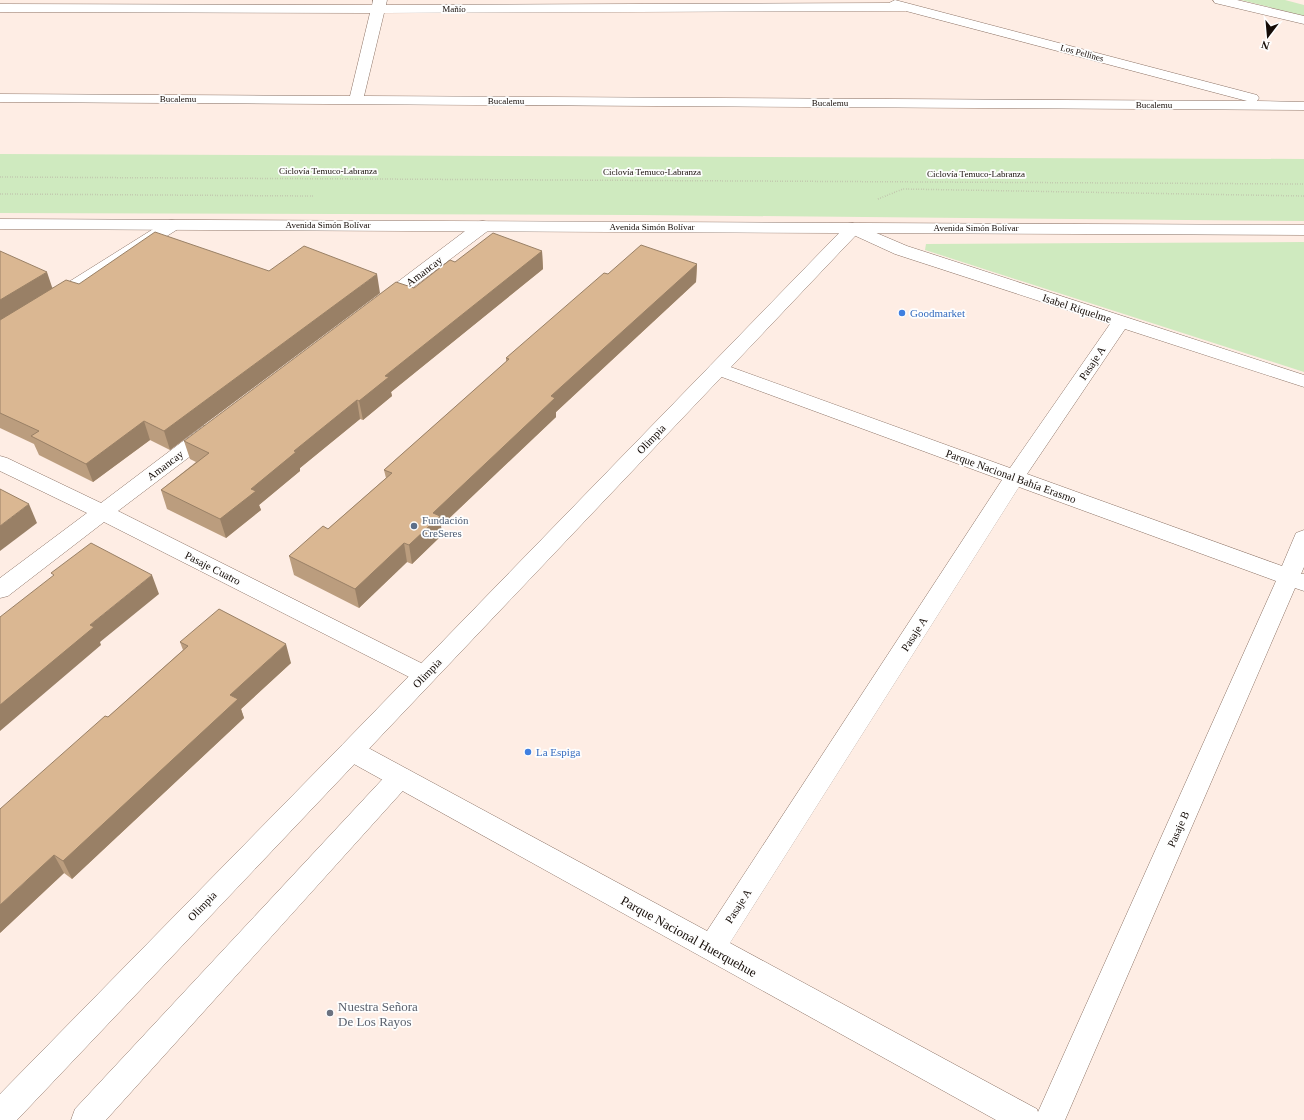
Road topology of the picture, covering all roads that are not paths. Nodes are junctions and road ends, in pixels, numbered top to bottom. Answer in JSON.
{"nodes":[{"id":1,"x":881,"y":0,"type":"edge"},
{"id":2,"x":1220,"y":0,"type":"edge"},
{"id":3,"x":380,"y":5,"type":"edge"},
{"id":4,"x":908,"y":7,"type":"junction"},
{"id":5,"x":0,"y":8,"type":"edge"},
{"id":6,"x":1304,"y":20,"type":"edge"},
{"id":7,"x":0,"y":98,"type":"edge"},
{"id":8,"x":356,"y":100,"type":"junction"},
{"id":9,"x":1282,"y":106,"type":"junction"},
{"id":10,"x":1304,"y":106,"type":"edge"},
{"id":11,"x":0,"y":224,"type":"edge"},
{"id":12,"x":172,"y":225,"type":"junction"},
{"id":13,"x":484,"y":226,"type":"junction"},
{"id":14,"x":852,"y":228,"type":"junction"},
{"id":15,"x":1304,"y":230,"type":"edge"},
{"id":16,"x":369,"y":312,"type":"edge"},
{"id":17,"x":1120,"y":322,"type":"junction"},
{"id":18,"x":0,"y":333,"type":"edge"},
{"id":19,"x":718,"y":368,"type":"junction"},
{"id":20,"x":1304,"y":381,"type":"edge"},
{"id":21,"x":223,"y":422,"type":"edge"},
{"id":22,"x":0,"y":463,"type":"edge"},
{"id":23,"x":1015,"y":477,"type":"junction"},
{"id":24,"x":102,"y":512,"type":"junction"},
{"id":25,"x":1304,"y":538,"type":"edge"},
{"id":26,"x":1297,"y":580,"type":"edge"},
{"id":27,"x":0,"y":590,"type":"edge"},
{"id":28,"x":425,"y":675,"type":"junction"},
{"id":29,"x":352,"y":751,"type":"junction"},
{"id":30,"x":400,"y":777,"type":"junction"},
{"id":31,"x":711,"y":948,"type":"junction"},
{"id":32,"x":0,"y":1116,"type":"edge"},
{"id":33,"x":86,"y":1120,"type":"edge"},
{"id":34,"x":1026,"y":1120,"type":"edge"},
{"id":35,"x":1050,"y":1120,"type":"edge"}],
"edges":[{"from":1,"to":4,"type":"street","name":"Los Pellines"},
{"from":2,"to":6,"type":"street"},
{"from":3,"to":4,"type":"street","name":"Mañío"},
{"from":3,"to":5,"type":"street","name":"Mañío"},
{"from":3,"to":8,"type":"street"},
{"from":4,"to":9,"type":"street","name":"Los Pellines"},
{"from":7,"to":8,"type":"street","name":"Bucalemu"},
{"from":8,"to":9,"type":"street","name":"Bucalemu"},
{"from":9,"to":10,"type":"street","name":"Bucalemu"},
{"from":11,"to":12,"type":"street","name":"Avenida Simón Bolívar"},
{"from":12,"to":13,"type":"street","name":"Avenida Simón Bolívar"},
{"from":12,"to":18,"type":"street"},
{"from":13,"to":14,"type":"street","name":"Avenida Simón Bolívar"},
{"from":13,"to":16,"type":"street","name":"Amancay"},
{"from":14,"to":15,"type":"street","name":"Avenida Simón Bolívar"},
{"from":14,"to":17,"type":"street","name":"Isabel Riquelme"},
{"from":14,"to":19,"type":"street","name":"Olimpia"},
{"from":17,"to":20,"type":"street","name":"Isabel Riquelme"},
{"from":17,"to":23,"type":"street","name":"Pasaje A"},
{"from":19,"to":23,"type":"street","name":"Parque Nacional Bahía Erasmo"},
{"from":19,"to":28,"type":"street","name":"Olimpia"},
{"from":21,"to":24,"type":"street","name":"Amancay"},
{"from":22,"to":24,"type":"street","name":"Pasaje Cuatro"},
{"from":23,"to":26,"type":"street","name":"Parque Nacional Bahía Erasmo"},
{"from":23,"to":31,"type":"street","name":"Pasaje A"},
{"from":24,"to":27,"type":"street","name":"Amancay"},
{"from":24,"to":28,"type":"street","name":"Pasaje Cuatro"},
{"from":25,"to":26,"type":"street","name":"Pasaje B"},
{"from":26,"to":35,"type":"street","name":"Pasaje B"},
{"from":28,"to":29,"type":"street","name":"Olimpia"},
{"from":29,"to":30,"type":"street","name":"Parque Nacional Huerquehue"},
{"from":29,"to":32,"type":"street","name":"Olimpia"},
{"from":30,"to":31,"type":"street","name":"Parque Nacional Huerquehue"},
{"from":30,"to":33,"type":"street"},
{"from":31,"to":34,"type":"street","name":"Parque Nacional Huerquehue"}]}
